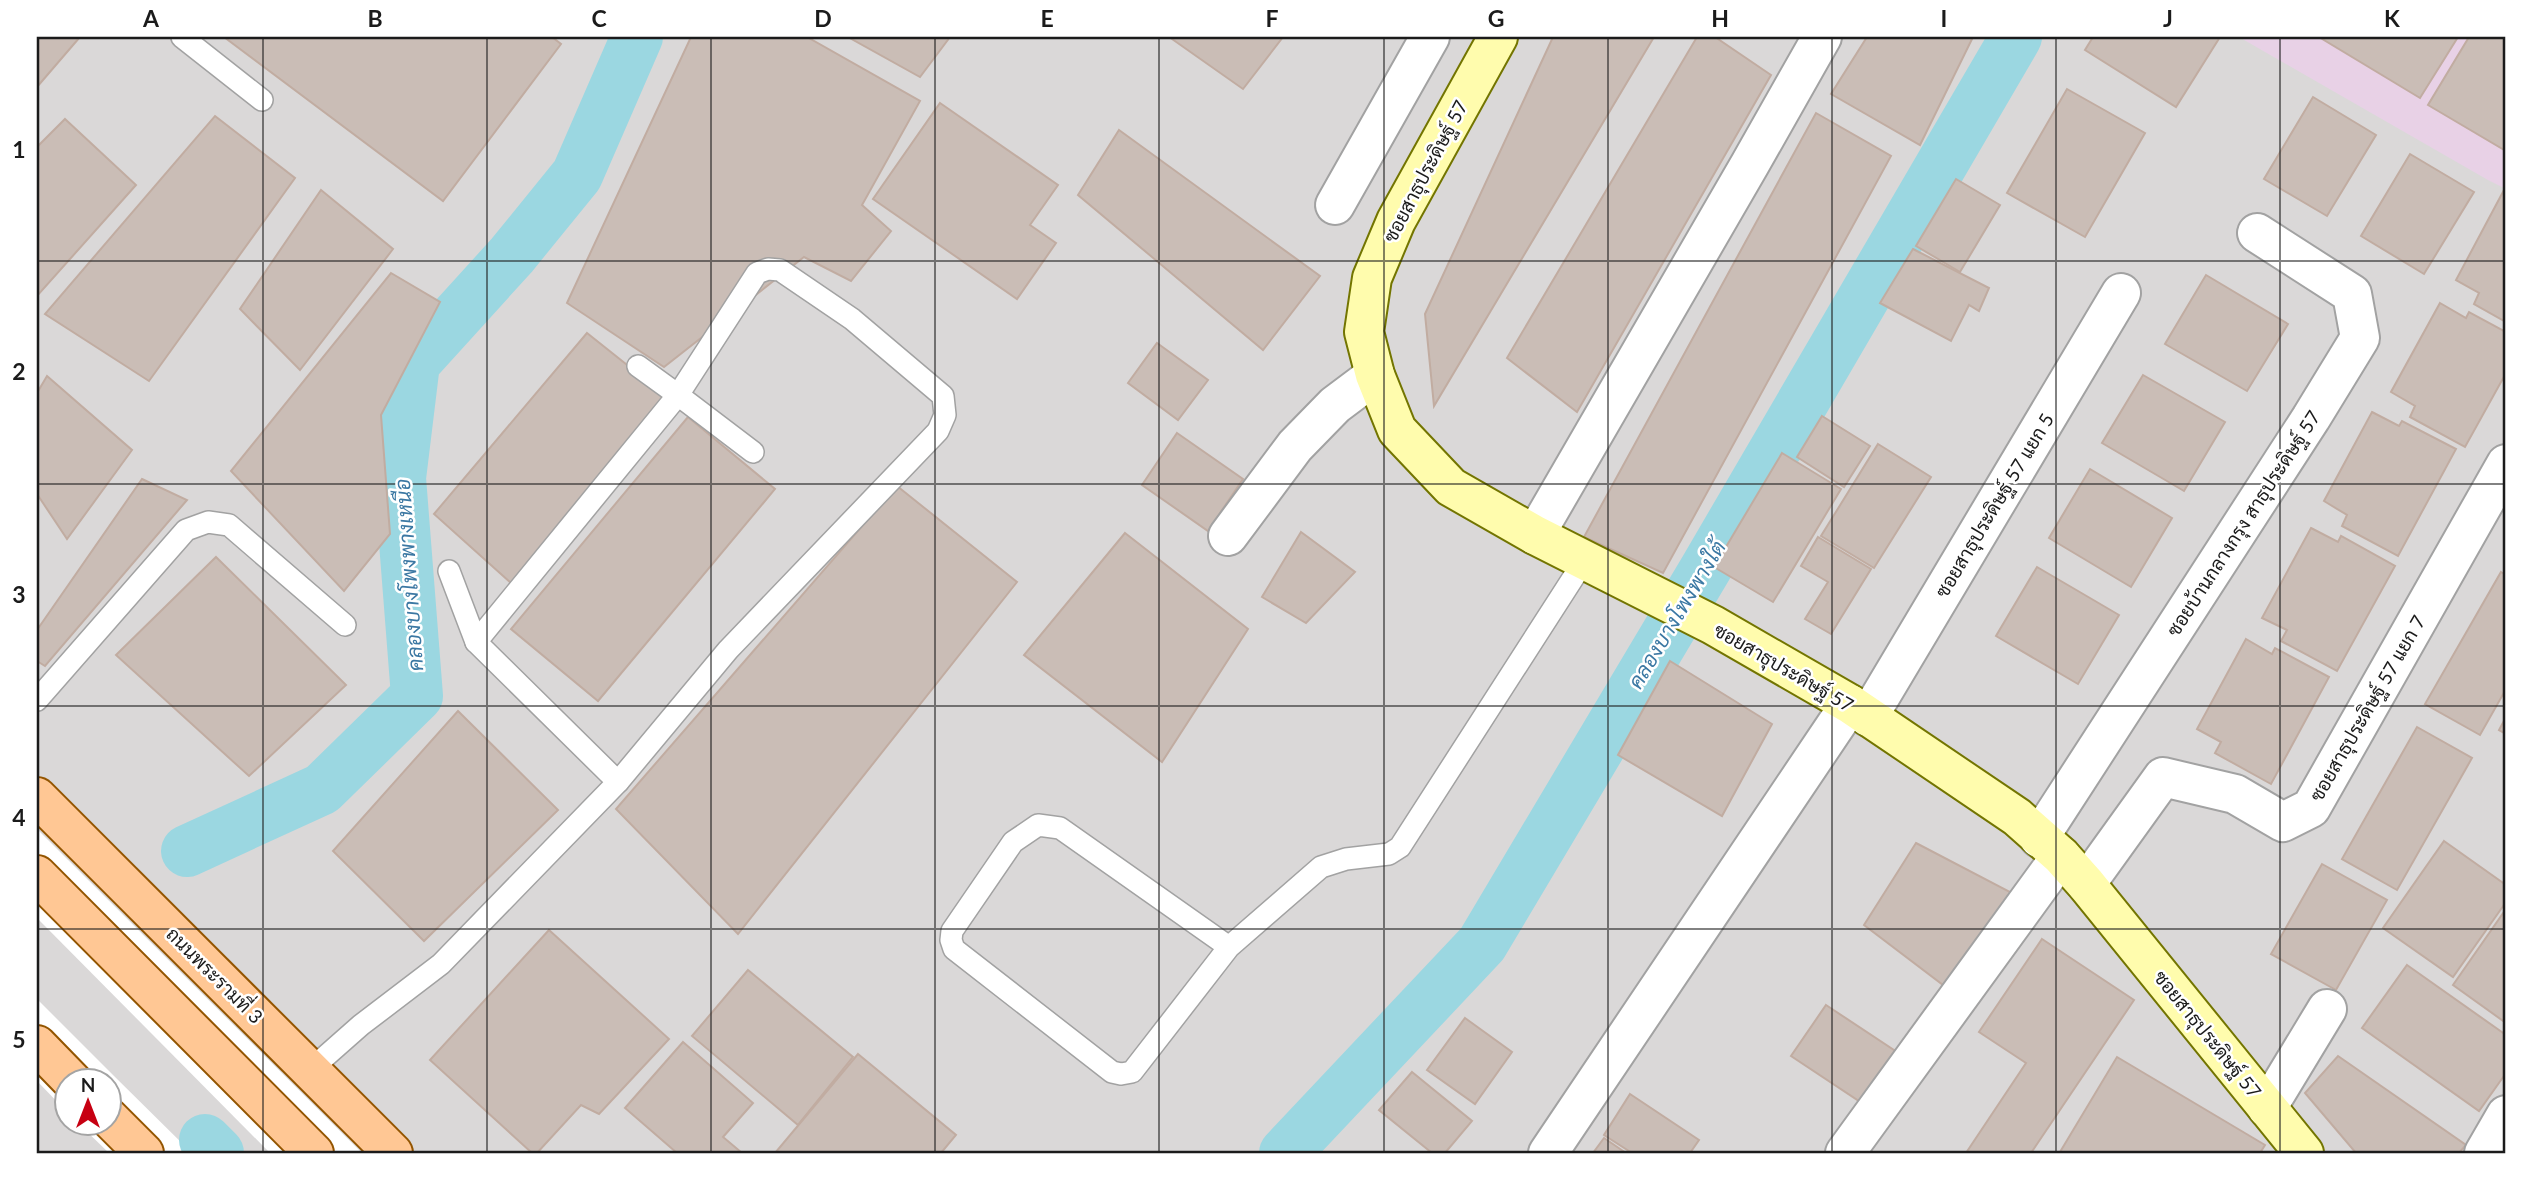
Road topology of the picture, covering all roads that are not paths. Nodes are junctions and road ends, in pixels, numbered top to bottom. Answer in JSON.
{"nodes":[{"id":1,"x":182,"y":37,"type":"edge"},
{"id":2,"x":1430,"y":37,"type":"edge"},
{"id":3,"x":1498,"y":37,"type":"edge"},
{"id":4,"x":1822,"y":37,"type":"edge"},
{"id":5,"x":262,"y":100,"type":"dead end"},
{"id":6,"x":1335,"y":205,"type":"dead end"},
{"id":7,"x":2256,"y":233,"type":"dead end"},
{"id":8,"x":2120,"y":293,"type":"dead end"},
{"id":9,"x":638,"y":366,"type":"dead end"},
{"id":10,"x":1375,"y":375,"type":"junction"},
{"id":11,"x":678,"y":395,"type":"junction"},
{"id":12,"x":753,"y":452,"type":"dead end"},
{"id":13,"x":2506,"y":464,"type":"edge"},
{"id":14,"x":1535,"y":535,"type":"junction"},
{"id":15,"x":1228,"y":536,"type":"dead end"},
{"id":16,"x":1584,"y":561,"type":"junction"},
{"id":17,"x":449,"y":571,"type":"dead end"},
{"id":18,"x":345,"y":625,"type":"dead end"},
{"id":19,"x":476,"y":642,"type":"junction"},
{"id":20,"x":37,"y":700,"type":"edge"},
{"id":21,"x":1859,"y":710,"type":"junction"},
{"id":22,"x":618,"y":782,"type":"junction"},
{"id":23,"x":37,"y":797,"type":"edge"},
{"id":24,"x":2050,"y":847,"type":"junction"},
{"id":25,"x":37,"y":875,"type":"edge"},
{"id":26,"x":2086,"y":884,"type":"junction"},
{"id":27,"x":1229,"y":947,"type":"junction"},
{"id":28,"x":2327,"y":1009,"type":"dead end"},
{"id":29,"x":37,"y":1045,"type":"edge"},
{"id":30,"x":59,"y":1068,"type":"edge"},
{"id":31,"x":310,"y":1070,"type":"junction"},
{"id":32,"x":2267,"y":1108,"type":"junction"},
{"id":33,"x":2506,"y":1115,"type":"edge"},
{"id":34,"x":122,"y":1131,"type":"edge"},
{"id":35,"x":144,"y":1153,"type":"edge"},
{"id":36,"x":314,"y":1153,"type":"edge"},
{"id":37,"x":393,"y":1153,"type":"edge"},
{"id":38,"x":1548,"y":1153,"type":"edge"},
{"id":39,"x":1845,"y":1153,"type":"edge"},
{"id":40,"x":2304,"y":1153,"type":"edge"},
{"id":41,"x":2484,"y":1153,"type":"edge"}],
"edges":[{"from":1,"to":5,"type":"lane"},
{"from":2,"to":6,"type":"street"},
{"from":3,"to":10,"type":"street","name":"ซอยสาธุประดิษฐ์ 57"},
{"from":4,"to":14,"type":"street"},
{"from":7,"to":24,"type":"street","name":"ซอยบ้านกลางกรุง สาธุประดิษฐ์ 57"},
{"from":8,"to":21,"type":"street","name":"ซอยสาธุประดิษฐ์ 57 แยก 5"},
{"from":9,"to":11,"type":"lane"},
{"from":10,"to":14,"type":"street","name":"ซอยสาธุประดิษฐ์ 57"},
{"from":10,"to":15,"type":"street"},
{"from":11,"to":12,"type":"lane"},
{"from":11,"to":19,"type":"lane"},
{"from":11,"to":22,"type":"lane"},
{"from":13,"to":26,"type":"street","name":"ซอยสาธุประดิษฐ์ 57 แยก 7"},
{"from":14,"to":16,"type":"street","name":"ซอยสาธุประดิษฐ์ 57"},
{"from":16,"to":21,"type":"street","name":"ซอยสาธุประดิษฐ์ 57"},
{"from":16,"to":27,"type":"lane"},
{"from":17,"to":19,"type":"lane"},
{"from":18,"to":20,"type":"lane"},
{"from":19,"to":22,"type":"lane"},
{"from":21,"to":24,"type":"street","name":"ซอยสาธุประดิษฐ์ 57"},
{"from":21,"to":38,"type":"street","name":"ซอยสาธุประดิษฐ์ 57 แยก 5"},
{"from":22,"to":31,"type":"lane"},
{"from":23,"to":31,"type":"main road","name":"ถนนพระรามที่ 3"},
{"from":24,"to":26,"type":"street","name":"ซอยสาธุประดิษฐ์ 57"},
{"from":24,"to":39,"type":"street","name":"ซอยบ้านกลางกรุง สาธุประดิษฐ์ 57"},
{"from":25,"to":36,"type":"main road"},
{"from":26,"to":32,"type":"street","name":"ซอยสาธุประดิษฐ์ 57"},
{"from":27,"to":27,"type":"lane"},
{"from":28,"to":32,"type":"street"},
{"from":29,"to":30,"type":"main road"},
{"from":31,"to":37,"type":"main road","name":"ถนนพระรามที่ 3"},
{"from":32,"to":40,"type":"street","name":"ซอยสาธุประดิษฐ์ 57"},
{"from":33,"to":41,"type":"street"},
{"from":34,"to":35,"type":"main road"}]}
